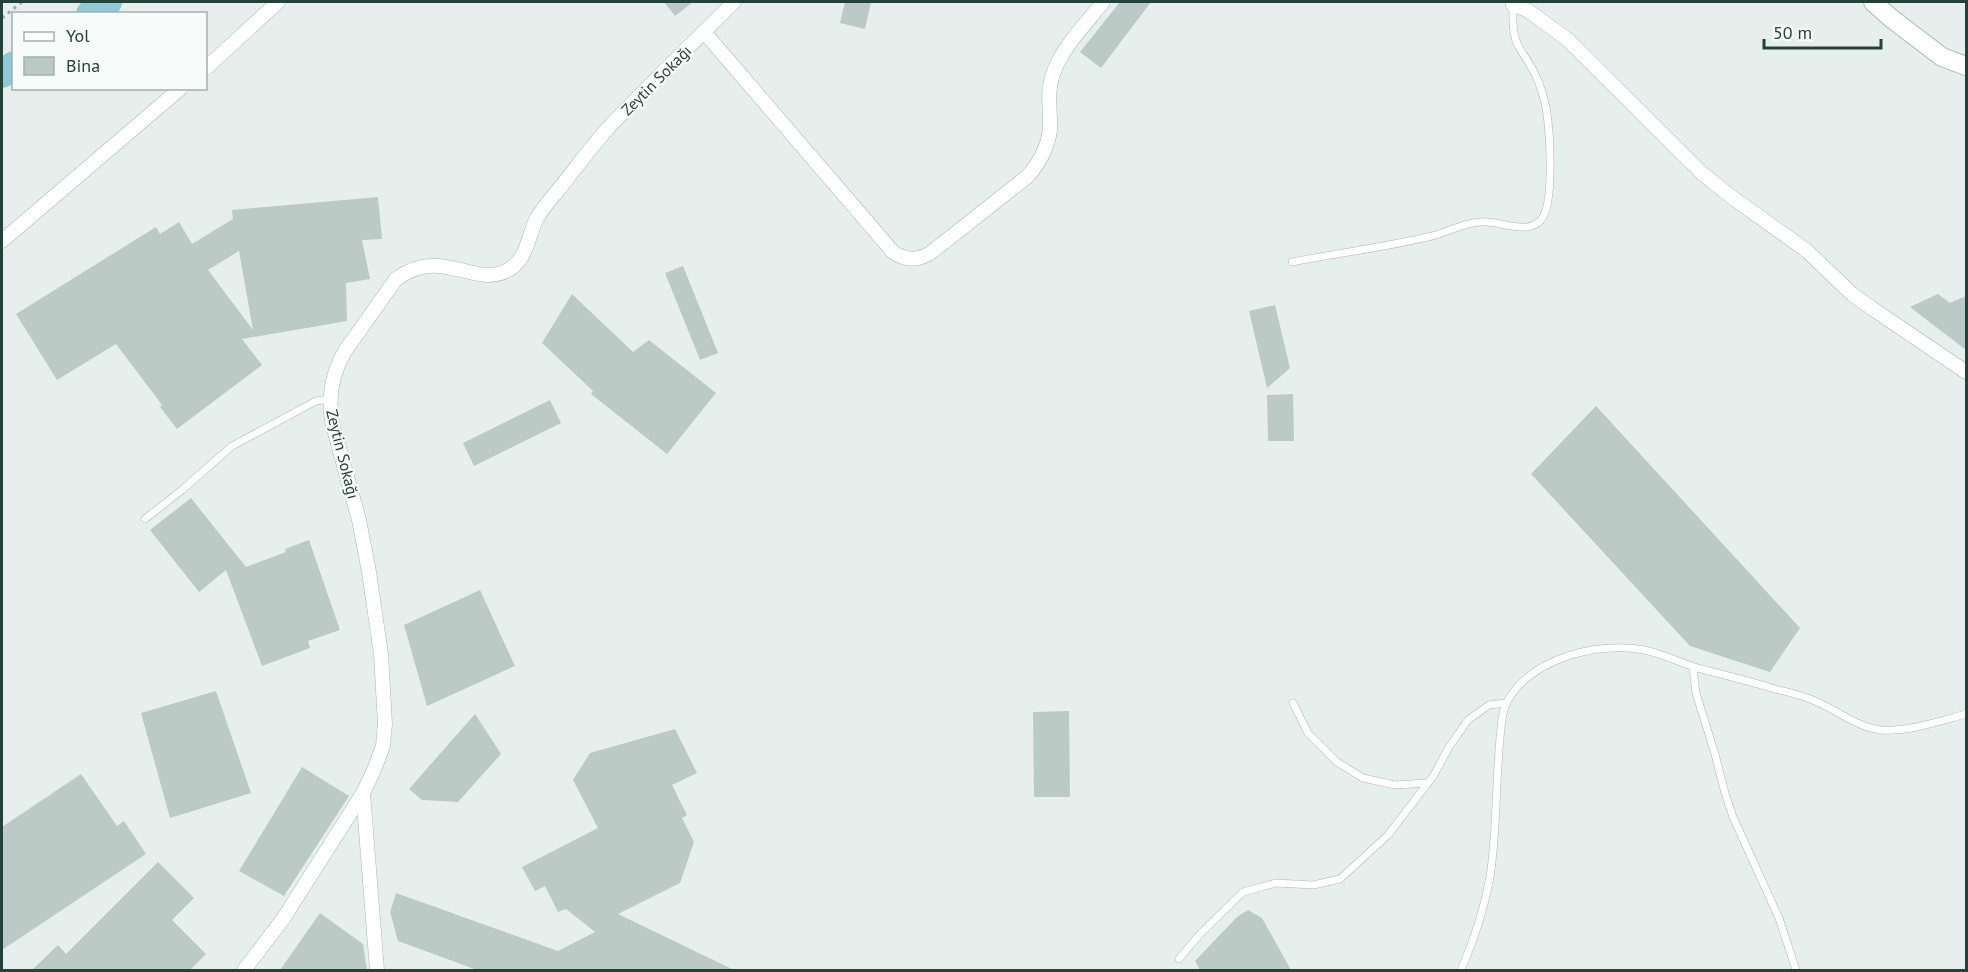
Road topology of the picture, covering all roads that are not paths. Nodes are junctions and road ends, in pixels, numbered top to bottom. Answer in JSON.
{"nodes":[{"id":1,"x":278,"y":2,"type":"edge"},
{"id":2,"x":734,"y":2,"type":"edge"},
{"id":3,"x":1103,"y":2,"type":"edge"},
{"id":4,"x":1873,"y":2,"type":"edge"},
{"id":5,"x":1513,"y":3,"type":"edge"},
{"id":6,"x":704,"y":32,"type":"junction"},
{"id":7,"x":1966,"y":66,"type":"edge"},
{"id":8,"x":207,"y":67,"type":"edge"},
{"id":9,"x":179,"y":90,"type":"edge"},
{"id":10,"x":2,"y":241,"type":"edge"},
{"id":11,"x":1293,"y":262,"type":"dead end"},
{"id":12,"x":1966,"y":372,"type":"edge"},
{"id":13,"x":330,"y":399,"type":"junction"},
{"id":14,"x":145,"y":519,"type":"dead end"},
{"id":15,"x":1693,"y":667,"type":"junction"},
{"id":16,"x":1293,"y":703,"type":"dead end"},
{"id":17,"x":1507,"y":703,"type":"junction"},
{"id":18,"x":1966,"y":714,"type":"edge"},
{"id":19,"x":1428,"y":783,"type":"junction"},
{"id":20,"x":363,"y":793,"type":"junction"},
{"id":21,"x":1179,"y":960,"type":"dead end"},
{"id":22,"x":244,"y":970,"type":"edge"},
{"id":23,"x":377,"y":970,"type":"edge"},
{"id":24,"x":1461,"y":970,"type":"edge"},
{"id":25,"x":1796,"y":970,"type":"edge"}],
"edges":[{"from":1,"to":8,"type":"street"},
{"from":2,"to":6,"type":"street","name":"Zeytin Sokağı"},
{"from":3,"to":6,"type":"street"},
{"from":4,"to":7,"type":"street"},
{"from":5,"to":11,"type":"lane"},
{"from":5,"to":12,"type":"street"},
{"from":6,"to":13,"type":"street","name":"Zeytin Sokağı"},
{"from":9,"to":10,"type":"street"},
{"from":13,"to":14,"type":"lane"},
{"from":13,"to":20,"type":"street","name":"Zeytin Sokağı"},
{"from":15,"to":17,"type":"lane"},
{"from":15,"to":18,"type":"lane"},
{"from":15,"to":25,"type":"lane"},
{"from":16,"to":19,"type":"lane"},
{"from":17,"to":19,"type":"lane"},
{"from":17,"to":24,"type":"lane"},
{"from":19,"to":21,"type":"lane"},
{"from":20,"to":22,"type":"street","name":"Zeytin Sokağı"},
{"from":20,"to":23,"type":"street"}]}
